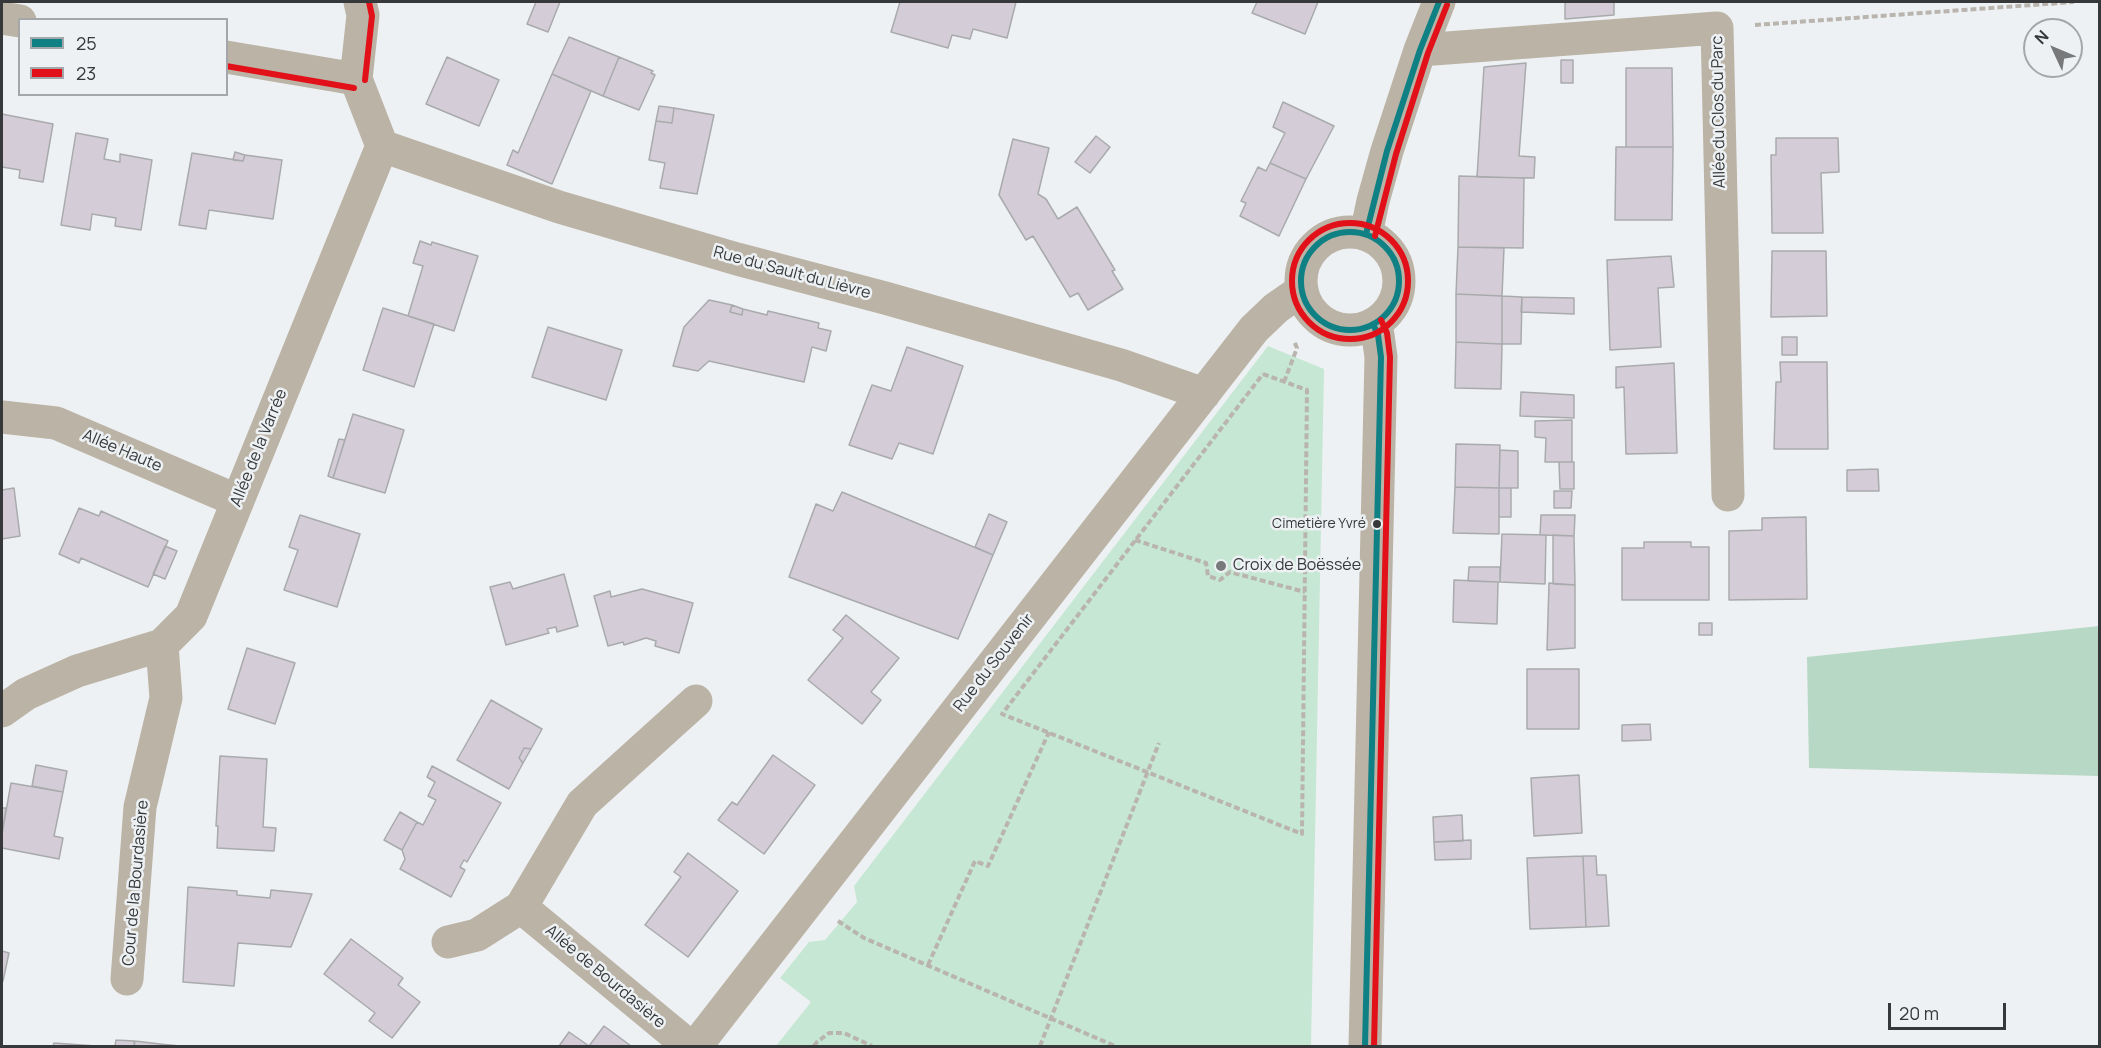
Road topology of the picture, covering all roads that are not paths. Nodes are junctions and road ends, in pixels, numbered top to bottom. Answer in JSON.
{"nodes":[{"id":1,"x":360,"y":2,"type":"edge"},
{"id":2,"x":1439,"y":2,"type":"edge"},
{"id":3,"x":2,"y":18,"type":"edge"},
{"id":4,"x":18,"y":21,"type":"edge"},
{"id":5,"x":1420,"y":50,"type":"junction"},
{"id":6,"x":228,"y":57,"type":"edge"},
{"id":7,"x":356,"y":80,"type":"junction"},
{"id":8,"x":382,"y":146,"type":"junction"},
{"id":9,"x":1366,"y":234,"type":"junction"},
{"id":10,"x":1302,"y":290,"type":"junction"},
{"id":11,"x":1373,"y":324,"type":"junction"},
{"id":12,"x":1204,"y":394,"type":"junction"},
{"id":13,"x":2,"y":417,"type":"edge"},
{"id":14,"x":1728,"y":495,"type":"dead end"},
{"id":15,"x":238,"y":501,"type":"junction"},
{"id":16,"x":162,"y":645,"type":"junction"},
{"id":17,"x":696,"y":701,"type":"dead end"},
{"id":18,"x":2,"y":711,"type":"edge"},
{"id":19,"x":520,"y":907,"type":"junction"},
{"id":20,"x":448,"y":942,"type":"dead end"},
{"id":21,"x":127,"y":979,"type":"dead end"},
{"id":22,"x":689,"y":1047,"type":"edge"},
{"id":23,"x":696,"y":1047,"type":"edge"},
{"id":24,"x":1365,"y":1047,"type":"edge"}],
"edges":[{"from":1,"to":7,"type":"street"},
{"from":2,"to":5,"type":"street"},
{"from":3,"to":4,"type":"street"},
{"from":5,"to":9,"type":"street"},
{"from":5,"to":14,"type":"street","name":"Allée du Clos du Parc"},
{"from":6,"to":7,"type":"street"},
{"from":7,"to":8,"type":"street"},
{"from":8,"to":12,"type":"street","name":"Rue du Sault du Lièvre"},
{"from":8,"to":15,"type":"street","name":"Allée de la Varrée"},
{"from":9,"to":10,"type":"street"},
{"from":9,"to":11,"type":"street"},
{"from":10,"to":11,"type":"street"},
{"from":10,"to":12,"type":"street","name":"Rue du Souvenir"},
{"from":11,"to":24,"type":"street"},
{"from":12,"to":23,"type":"street","name":"Rue du Souvenir"},
{"from":13,"to":15,"type":"street","name":"Allée Haute"},
{"from":15,"to":16,"type":"street","name":"Allée de la Varrée"},
{"from":16,"to":18,"type":"street","name":"Allée de la Varrée"},
{"from":16,"to":21,"type":"street","name":"Cour de la Bourdasière"},
{"from":17,"to":19,"type":"street"},
{"from":19,"to":20,"type":"street"},
{"from":19,"to":22,"type":"street","name":"Allée de Bourdasière"}]}
